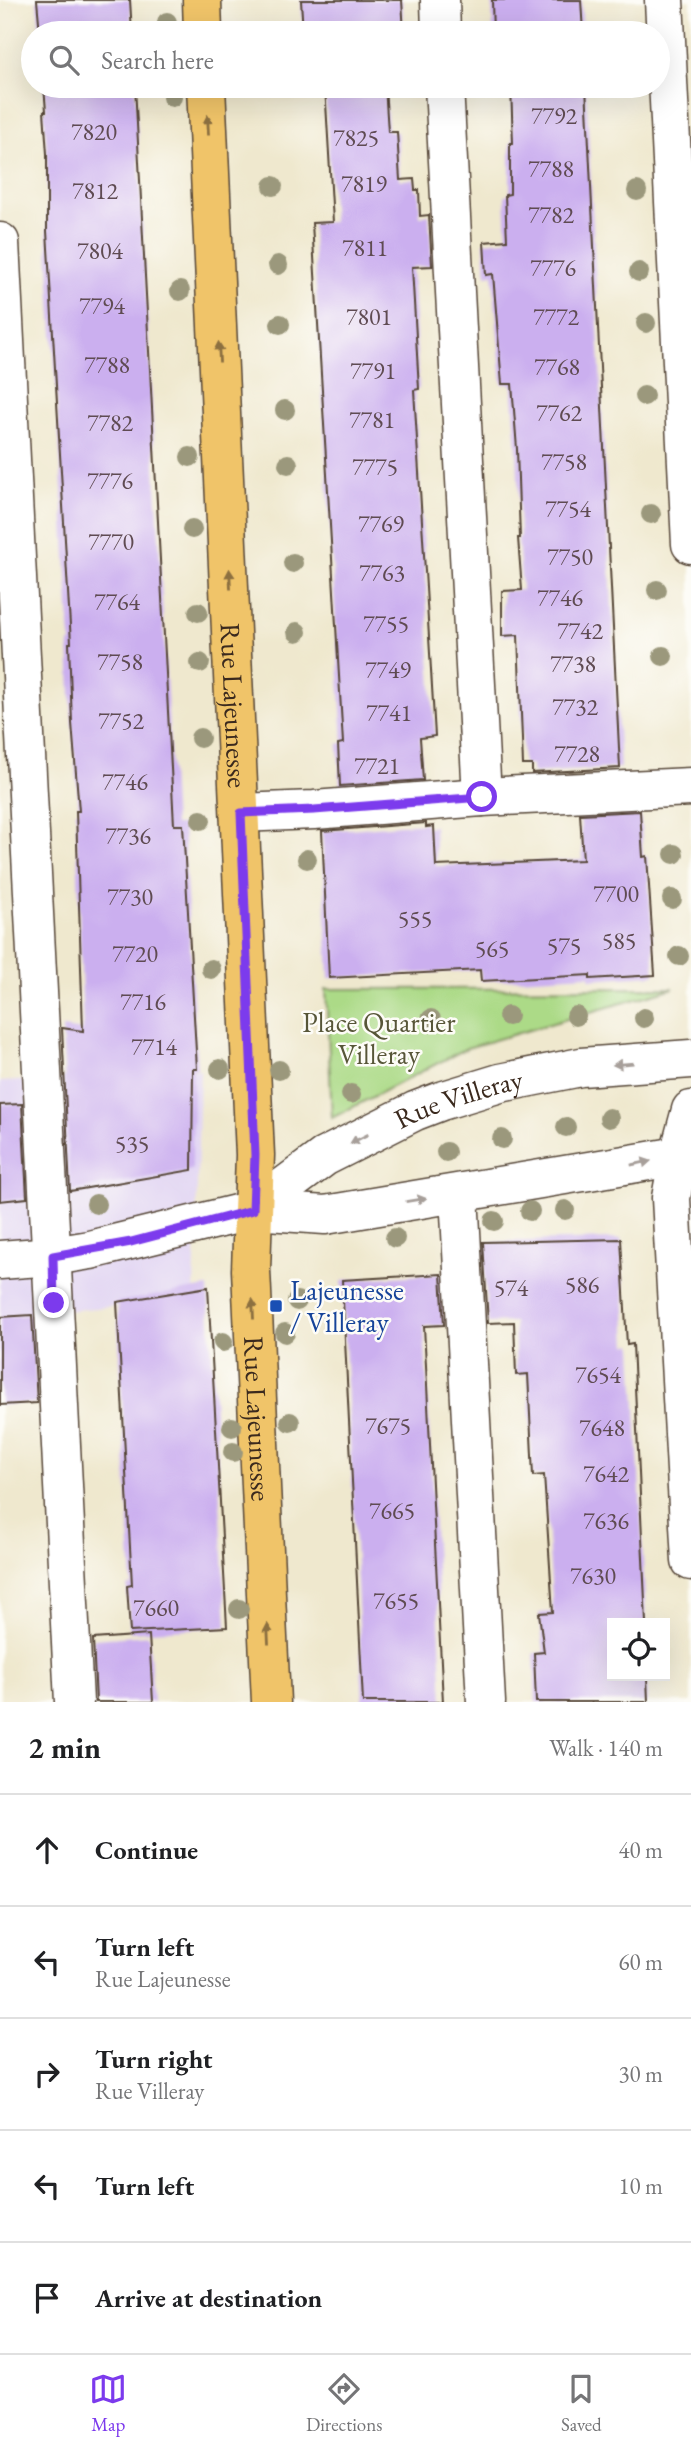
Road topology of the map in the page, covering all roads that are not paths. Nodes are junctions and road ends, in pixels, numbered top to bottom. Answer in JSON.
{"nodes":[{"id":1,"x":202,"y":0,"type":"edge"},
{"id":2,"x":440,"y":0,"type":"edge"},
{"id":3,"x":664,"y":0,"type":"edge"},
{"id":4,"x":203,"y":21,"type":"edge"},
{"id":5,"x":441,"y":21,"type":"edge"},
{"id":6,"x":665,"y":21,"type":"edge"},
{"id":7,"x":207,"y":98,"type":"edge"},
{"id":8,"x":445,"y":98,"type":"edge"},
{"id":9,"x":669,"y":98,"type":"edge"},
{"id":10,"x":0,"y":242,"type":"edge"},
{"id":11,"x":691,"y":544,"type":"edge"},
{"id":12,"x":691,"y":786,"type":"edge"},
{"id":13,"x":482,"y":797,"type":"junction"},
{"id":14,"x":241,"y":813,"type":"junction"},
{"id":15,"x":691,"y":1059,"type":"edge"},
{"id":16,"x":691,"y":1110,"type":"edge"},
{"id":17,"x":685,"y":1154,"type":"edge"},
{"id":18,"x":459,"y":1194,"type":"junction"},
{"id":19,"x":253,"y":1210,"type":"junction"},
{"id":20,"x":53,"y":1256,"type":"junction"},
{"id":21,"x":0,"y":1260,"type":"edge"},
{"id":22,"x":691,"y":1561,"type":"edge"},
{"id":23,"x":74,"y":1702,"type":"edge"},
{"id":24,"x":271,"y":1702,"type":"edge"},
{"id":25,"x":486,"y":1702,"type":"edge"}],
"edges":[{"from":1,"to":4,"type":"main road"},
{"from":2,"to":5,"type":"street"},
{"from":3,"to":6,"type":"street"},
{"from":14,"to":7,"type":"main road","name":"Rue Lajeunesse","one_way":true},
{"from":8,"to":13,"type":"street"},
{"from":9,"to":11,"type":"street"},
{"from":10,"to":20,"type":"street"},
{"from":12,"to":13,"type":"street"},
{"from":13,"to":14,"type":"street"},
{"from":14,"to":19,"type":"main road","name":"Rue Lajeunesse"},
{"from":15,"to":19,"type":"street","name":"Rue Villeray","one_way":true},
{"from":16,"to":17,"type":"street"},
{"from":18,"to":17,"type":"street","name":"Rue Villeray","one_way":true},
{"from":17,"to":22,"type":"street"},
{"from":19,"to":18,"type":"street","name":"Rue Villeray","one_way":true},
{"from":18,"to":25,"type":"street"},
{"from":19,"to":20,"type":"street","name":"Rue Villeray"},
{"from":24,"to":19,"type":"main road","name":"Rue Lajeunesse","one_way":true},
{"from":20,"to":21,"type":"street","name":"Rue Villeray"},
{"from":20,"to":23,"type":"street"}]}
